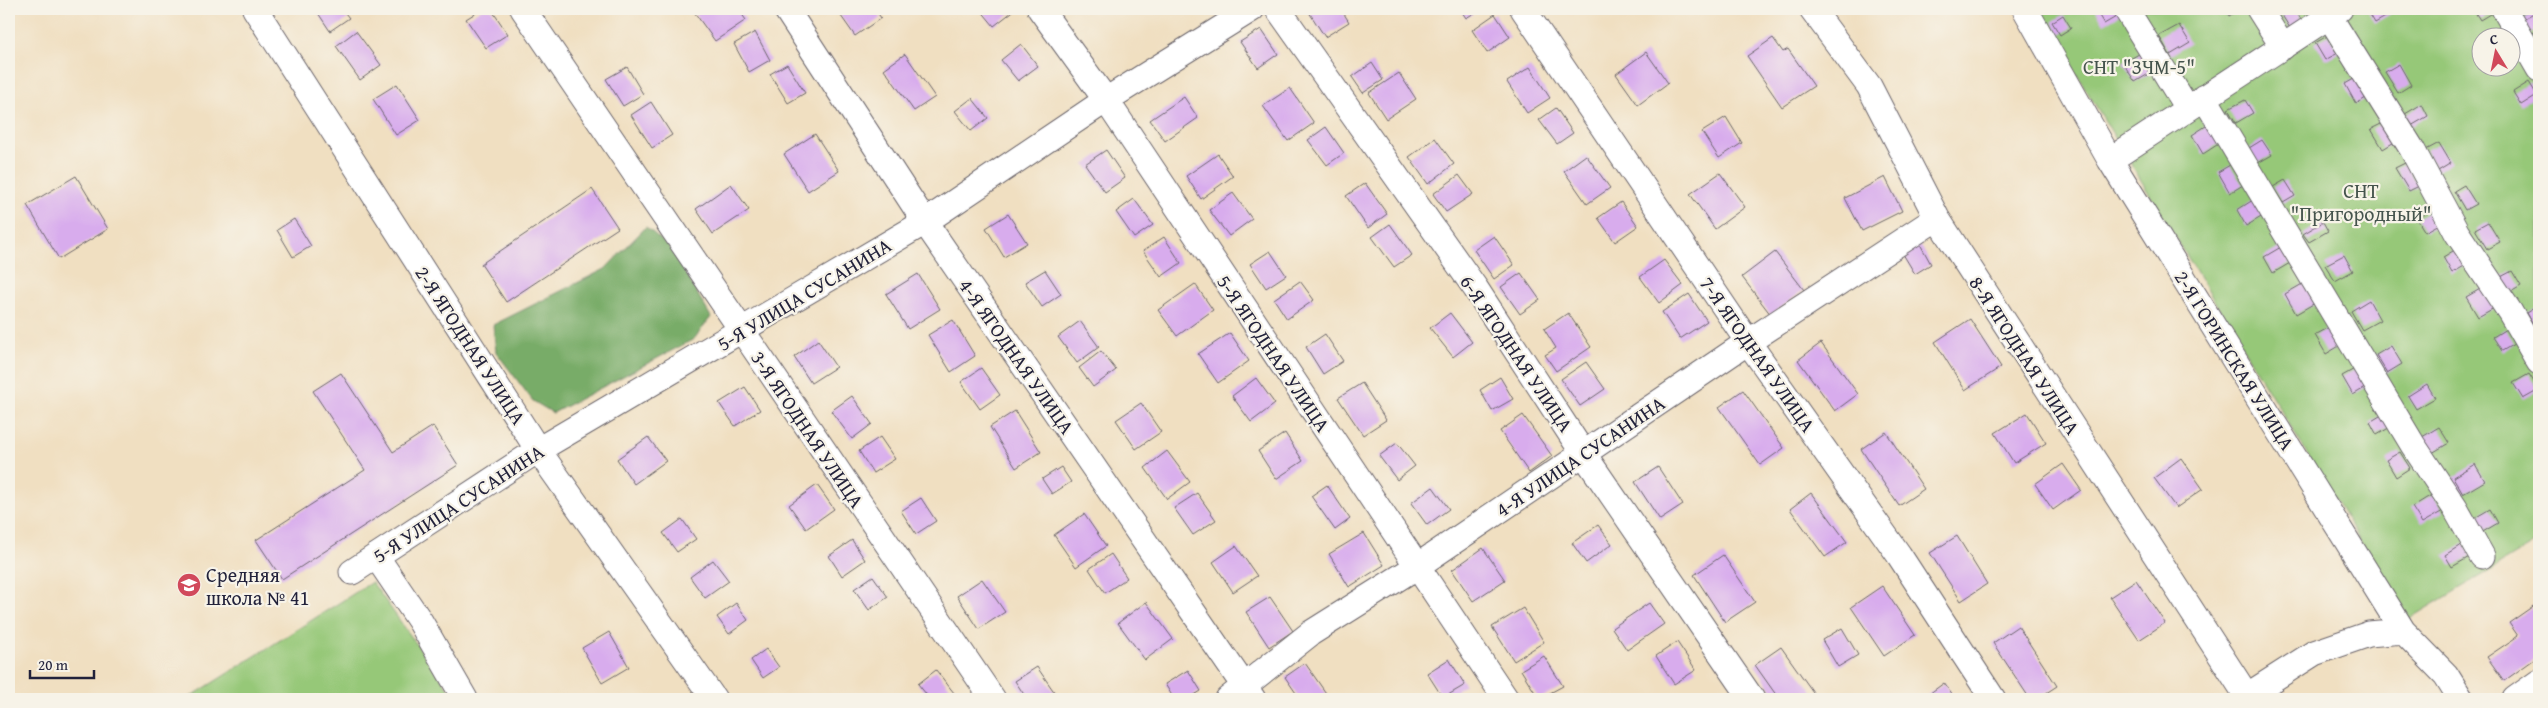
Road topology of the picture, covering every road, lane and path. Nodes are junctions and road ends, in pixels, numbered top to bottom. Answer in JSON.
{"nodes":[{"id":1,"x":255,"y":9,"type":"edge"},
{"id":2,"x":522,"y":9,"type":"edge"},
{"id":3,"x":786,"y":9,"type":"edge"},
{"id":4,"x":1040,"y":9,"type":"edge"},
{"id":5,"x":1252,"y":9,"type":"edge"},
{"id":6,"x":1278,"y":9,"type":"edge"},
{"id":7,"x":1523,"y":9,"type":"edge"},
{"id":8,"x":1812,"y":9,"type":"edge"},
{"id":9,"x":2025,"y":9,"type":"edge"},
{"id":10,"x":2126,"y":9,"type":"edge"},
{"id":11,"x":2259,"y":9,"type":"edge"},
{"id":12,"x":2504,"y":9,"type":"edge"},
{"id":13,"x":2334,"y":13,"type":"edge"},
{"id":14,"x":2283,"y":46,"type":"junction"},
{"id":15,"x":2539,"y":69,"type":"edge"},
{"id":16,"x":1106,"y":100,"type":"junction"},
{"id":17,"x":2196,"y":103,"type":"junction"},
{"id":18,"x":2110,"y":160,"type":"junction"},
{"id":19,"x":1937,"y":218,"type":"junction"},
{"id":20,"x":925,"y":222,"type":"junction"},
{"id":21,"x":741,"y":331,"type":"junction"},
{"id":22,"x":1748,"y":342,"type":"junction"},
{"id":23,"x":2539,"y":362,"type":"edge"},
{"id":24,"x":538,"y":450,"type":"junction"},
{"id":25,"x":1584,"y":453,"type":"junction"},
{"id":26,"x":376,"y":556,"type":"junction"},
{"id":27,"x":2482,"y":556,"type":"dead end"},
{"id":28,"x":1416,"y":567,"type":"junction"},
{"id":29,"x":352,"y":572,"type":"dead end"},
{"id":30,"x":2403,"y":631,"type":"junction"},
{"id":31,"x":2539,"y":682,"type":"edge"},
{"id":32,"x":1242,"y":695,"type":"edge"},
{"id":33,"x":2244,"y":698,"type":"edge"},
{"id":34,"x":465,"y":699,"type":"edge"},
{"id":35,"x":714,"y":699,"type":"edge"},
{"id":36,"x":993,"y":699,"type":"edge"},
{"id":37,"x":1506,"y":699,"type":"edge"},
{"id":38,"x":1752,"y":699,"type":"edge"},
{"id":39,"x":1994,"y":699,"type":"edge"},
{"id":40,"x":2462,"y":699,"type":"edge"},
{"id":41,"x":2515,"y":699,"type":"edge"}],
"edges":[{"from":1,"to":24,"type":"street","name":"2-Я ЯГОДНАЯ УЛИЦА"},
{"from":2,"to":21,"type":"street","name":"3-Я ЯГОДНАЯ УЛИЦА"},
{"from":3,"to":20,"type":"street","name":"4-Я ЯГОДНАЯ УЛИЦА"},
{"from":4,"to":16,"type":"street","name":"5-Я ЯГОДНАЯ УЛИЦА"},
{"from":5,"to":16,"type":"street","name":"5-Я УЛИЦА СУСАНИНА"},
{"from":6,"to":25,"type":"street","name":"6-Я ЯГОДНАЯ УЛИЦА"},
{"from":7,"to":22,"type":"street","name":"7-Я ЯГОДНАЯ УЛИЦА"},
{"from":8,"to":19,"type":"street","name":"8-Я ЯГОДНАЯ УЛИЦА"},
{"from":9,"to":18,"type":"street","name":"2-Я ГОРИНСКАЯ УЛИЦА"},
{"from":10,"to":17,"type":"street"},
{"from":11,"to":14,"type":"street"},
{"from":12,"to":15,"type":"street"},
{"from":13,"to":14,"type":"street"},
{"from":13,"to":23,"type":"street"},
{"from":14,"to":17,"type":"street"},
{"from":16,"to":20,"type":"street","name":"5-Я УЛИЦА СУСАНИНА"},
{"from":16,"to":28,"type":"street","name":"5-Я ЯГОДНАЯ УЛИЦА"},
{"from":17,"to":18,"type":"street"},
{"from":17,"to":27,"type":"street"},
{"from":18,"to":30,"type":"street","name":"2-Я ГОРИНСКАЯ УЛИЦА"},
{"from":19,"to":22,"type":"street","name":"4-Я УЛИЦА СУСАНИНА"},
{"from":19,"to":33,"type":"street","name":"8-Я ЯГОДНАЯ УЛИЦА"},
{"from":20,"to":21,"type":"street","name":"5-Я УЛИЦА СУСАНИНА"},
{"from":20,"to":32,"type":"street","name":"4-Я ЯГОДНАЯ УЛИЦА"},
{"from":21,"to":24,"type":"street","name":"5-Я УЛИЦА СУСАНИНА"},
{"from":21,"to":36,"type":"street","name":"3-Я ЯГОДНАЯ УЛИЦА"},
{"from":22,"to":25,"type":"street","name":"4-Я УЛИЦА СУСАНИНА"},
{"from":22,"to":39,"type":"street","name":"7-Я ЯГОДНАЯ УЛИЦА"},
{"from":24,"to":26,"type":"street","name":"5-Я УЛИЦА СУСАНИНА"},
{"from":24,"to":35,"type":"street","name":"2-Я ЯГОДНАЯ УЛИЦА"},
{"from":25,"to":28,"type":"street","name":"4-Я УЛИЦА СУСАНИНА"},
{"from":25,"to":38,"type":"street","name":"6-Я ЯГОДНАЯ УЛИЦА"},
{"from":26,"to":29,"type":"street","name":"5-Я УЛИЦА СУСАНИНА"},
{"from":26,"to":34,"type":"street"},
{"from":28,"to":32,"type":"street","name":"4-Я УЛИЦА СУСАНИНА"},
{"from":28,"to":37,"type":"street","name":"5-Я ЯГОДНАЯ УЛИЦА"},
{"from":30,"to":33,"type":"street"},
{"from":30,"to":40,"type":"street","name":"2-Я ГОРИНСКАЯ УЛИЦА"},
{"from":31,"to":41,"type":"street"}]}
